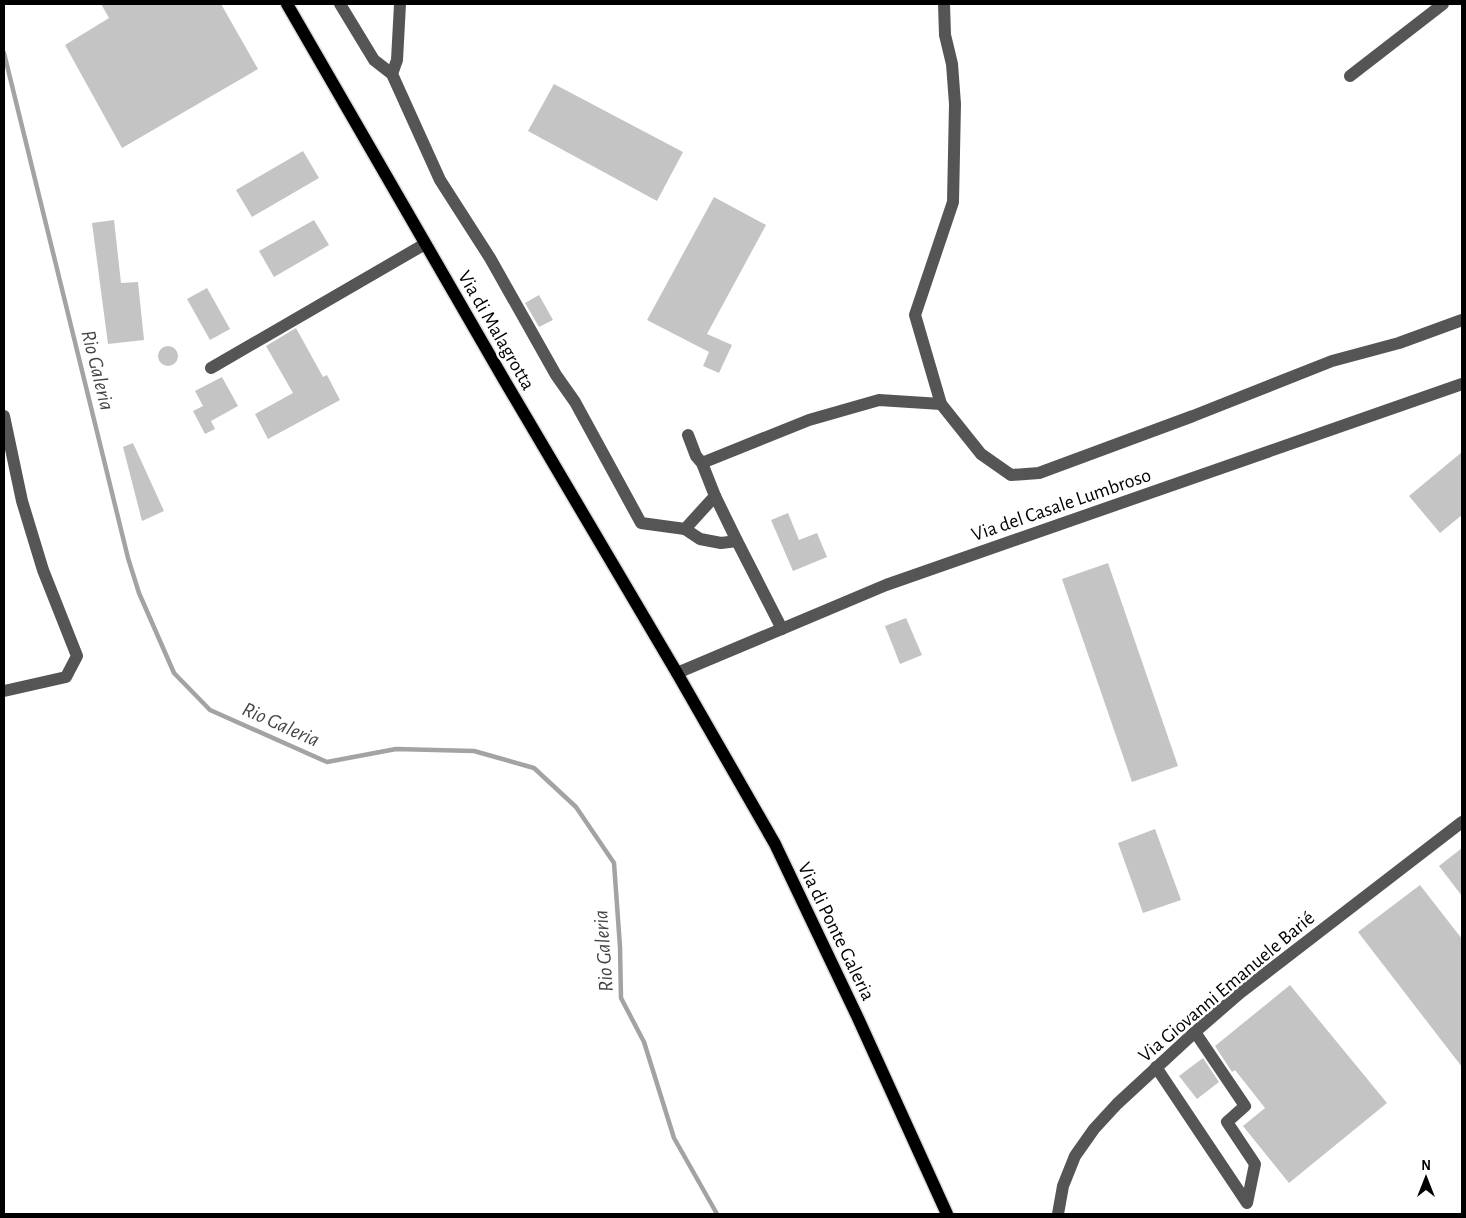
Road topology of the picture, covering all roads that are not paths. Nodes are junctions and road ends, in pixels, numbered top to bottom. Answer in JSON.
{"nodes":[{"id":1,"x":287,"y":4,"type":"edge"},
{"id":2,"x":340,"y":4,"type":"edge"},
{"id":3,"x":400,"y":4,"type":"edge"},
{"id":4,"x":944,"y":4,"type":"edge"},
{"id":5,"x":1443,"y":4,"type":"edge"},
{"id":6,"x":392,"y":74,"type":"junction"},
{"id":7,"x":1350,"y":76,"type":"dead end"},
{"id":8,"x":425,"y":244,"type":"junction"},
{"id":9,"x":1462,"y":320,"type":"edge"},
{"id":10,"x":211,"y":368,"type":"dead end"},
{"id":11,"x":1462,"y":384,"type":"edge"},
{"id":12,"x":941,"y":404,"type":"junction"},
{"id":13,"x":4,"y":416,"type":"edge"},
{"id":14,"x":688,"y":435,"type":"dead end"},
{"id":15,"x":702,"y":463,"type":"junction"},
{"id":16,"x":716,"y":496,"type":"junction"},
{"id":17,"x":685,"y":529,"type":"junction"},
{"id":18,"x":737,"y":541,"type":"junction"},
{"id":19,"x":782,"y":628,"type":"junction"},
{"id":20,"x":677,"y":673,"type":"junction"},
{"id":21,"x":4,"y":691,"type":"edge"},
{"id":22,"x":1462,"y":822,"type":"edge"},
{"id":23,"x":1195,"y":1032,"type":"junction"},
{"id":24,"x":1156,"y":1067,"type":"junction"},
{"id":25,"x":948,"y":1214,"type":"edge"},
{"id":26,"x":1058,"y":1214,"type":"edge"}],
"edges":[{"from":1,"to":8,"type":"main road","name":"Via di Malagrotta"},
{"from":2,"to":6,"type":"street"},
{"from":3,"to":6,"type":"street"},
{"from":4,"to":12,"type":"street"},
{"from":5,"to":7,"type":"street"},
{"from":6,"to":17,"type":"street"},
{"from":8,"to":10,"type":"street"},
{"from":8,"to":20,"type":"main road","name":"Via di Malagrotta"},
{"from":9,"to":12,"type":"street"},
{"from":11,"to":19,"type":"street","name":"Via del Casale Lumbroso"},
{"from":12,"to":15,"type":"street"},
{"from":13,"to":21,"type":"street"},
{"from":14,"to":15,"type":"street"},
{"from":15,"to":16,"type":"street"},
{"from":16,"to":17,"type":"street"},
{"from":16,"to":18,"type":"street"},
{"from":17,"to":18,"type":"street"},
{"from":18,"to":19,"type":"street"},
{"from":19,"to":20,"type":"street","name":"Via del Casale Lumbroso"},
{"from":20,"to":25,"type":"main road","name":"Via di Ponte Galeria"},
{"from":22,"to":23,"type":"street","name":"Via Giovanni Emanuele Barié"},
{"from":23,"to":24,"type":"street","name":"Via Giovanni Emanuele Barié"},
{"from":23,"to":24,"type":"street"},
{"from":24,"to":26,"type":"street","name":"Via Giovanni Emanuele Barié"}]}
